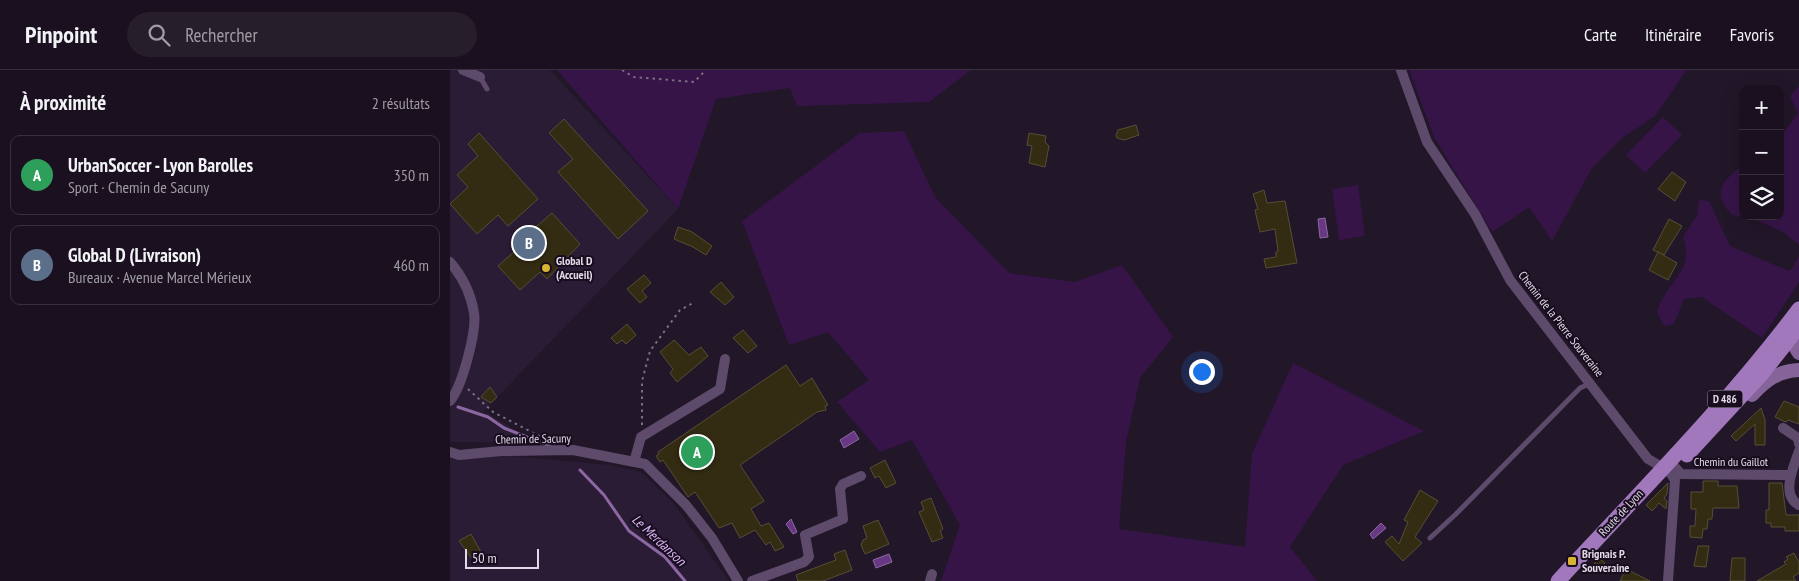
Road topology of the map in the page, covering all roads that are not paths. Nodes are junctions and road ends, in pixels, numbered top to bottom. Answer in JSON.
{"nodes":[{"id":1,"x":463,"y":70,"type":"edge"},
{"id":2,"x":1401,"y":70,"type":"edge"},
{"id":3,"x":480,"y":77,"type":"joint"},
{"id":4,"x":487,"y":89,"type":"dead end"},
{"id":5,"x":450,"y":262,"type":"edge"},
{"id":6,"x":1799,"y":309,"type":"edge"},
{"id":7,"x":1794,"y":331,"type":"edge"},
{"id":8,"x":1799,"y":353,"type":"edge"},
{"id":9,"x":725,"y":359,"type":"dead end"},
{"id":10,"x":1799,"y":370,"type":"edge"},
{"id":11,"x":1591,"y":383,"type":"junction"},
{"id":12,"x":450,"y":401,"type":"edge"},
{"id":13,"x":1783,"y":428,"type":"dead end"},
{"id":14,"x":1709,"y":434,"type":"junction"},
{"id":15,"x":1799,"y":444,"type":"edge"},
{"id":16,"x":1799,"y":451,"type":"edge"},
{"id":17,"x":450,"y":452,"type":"edge"},
{"id":18,"x":634,"y":462,"type":"junction"},
{"id":19,"x":1669,"y":468,"type":"junction"},
{"id":20,"x":1790,"y":475,"type":"junction"},
{"id":21,"x":861,"y":476,"type":"dead end"},
{"id":22,"x":1799,"y":505,"type":"edge"},
{"id":23,"x":1430,"y":538,"type":"dead end"},
{"id":24,"x":738,"y":581,"type":"edge"},
{"id":25,"x":752,"y":581,"type":"edge"},
{"id":26,"x":1558,"y":581,"type":"edge"},
{"id":27,"x":1567,"y":581,"type":"edge"},
{"id":28,"x":1668,"y":581,"type":"edge"}],
"edges":[{"from":1,"to":3,"type":"street"},
{"from":2,"to":11,"type":"street","name":"Chemin de la Pierre Souveraine"},
{"from":3,"to":4,"type":"lane"},
{"from":5,"to":12,"type":"street"},
{"from":6,"to":7,"type":"main road","number":"D 486"},
{"from":7,"to":8,"type":"street"},
{"from":7,"to":14,"type":"main road","number":"D 486"},
{"from":7,"to":19,"type":"main road","number":"D 486"},
{"from":9,"to":18,"type":"street"},
{"from":10,"to":14,"type":"street"},
{"from":11,"to":19,"type":"street","name":"Chemin de la Pierre Souveraine"},
{"from":11,"to":23,"type":"lane"},
{"from":13,"to":15,"type":"street"},
{"from":14,"to":19,"type":"main road","number":"D 486"},
{"from":16,"to":20,"type":"street"},
{"from":17,"to":18,"type":"street","name":"Chemin de Sacuny"},
{"from":18,"to":24,"type":"street","name":"Chemin de Sacuny"},
{"from":19,"to":20,"type":"street","name":"Chemin du Gaillot"},
{"from":19,"to":26,"type":"main road","name":"Route de Lyon","number":"D 486"},
{"from":19,"to":27,"type":"main road","name":"Route de Lyon","number":"D 486"},
{"from":19,"to":28,"type":"street"},
{"from":20,"to":22,"type":"street"},
{"from":21,"to":25,"type":"street"}]}
